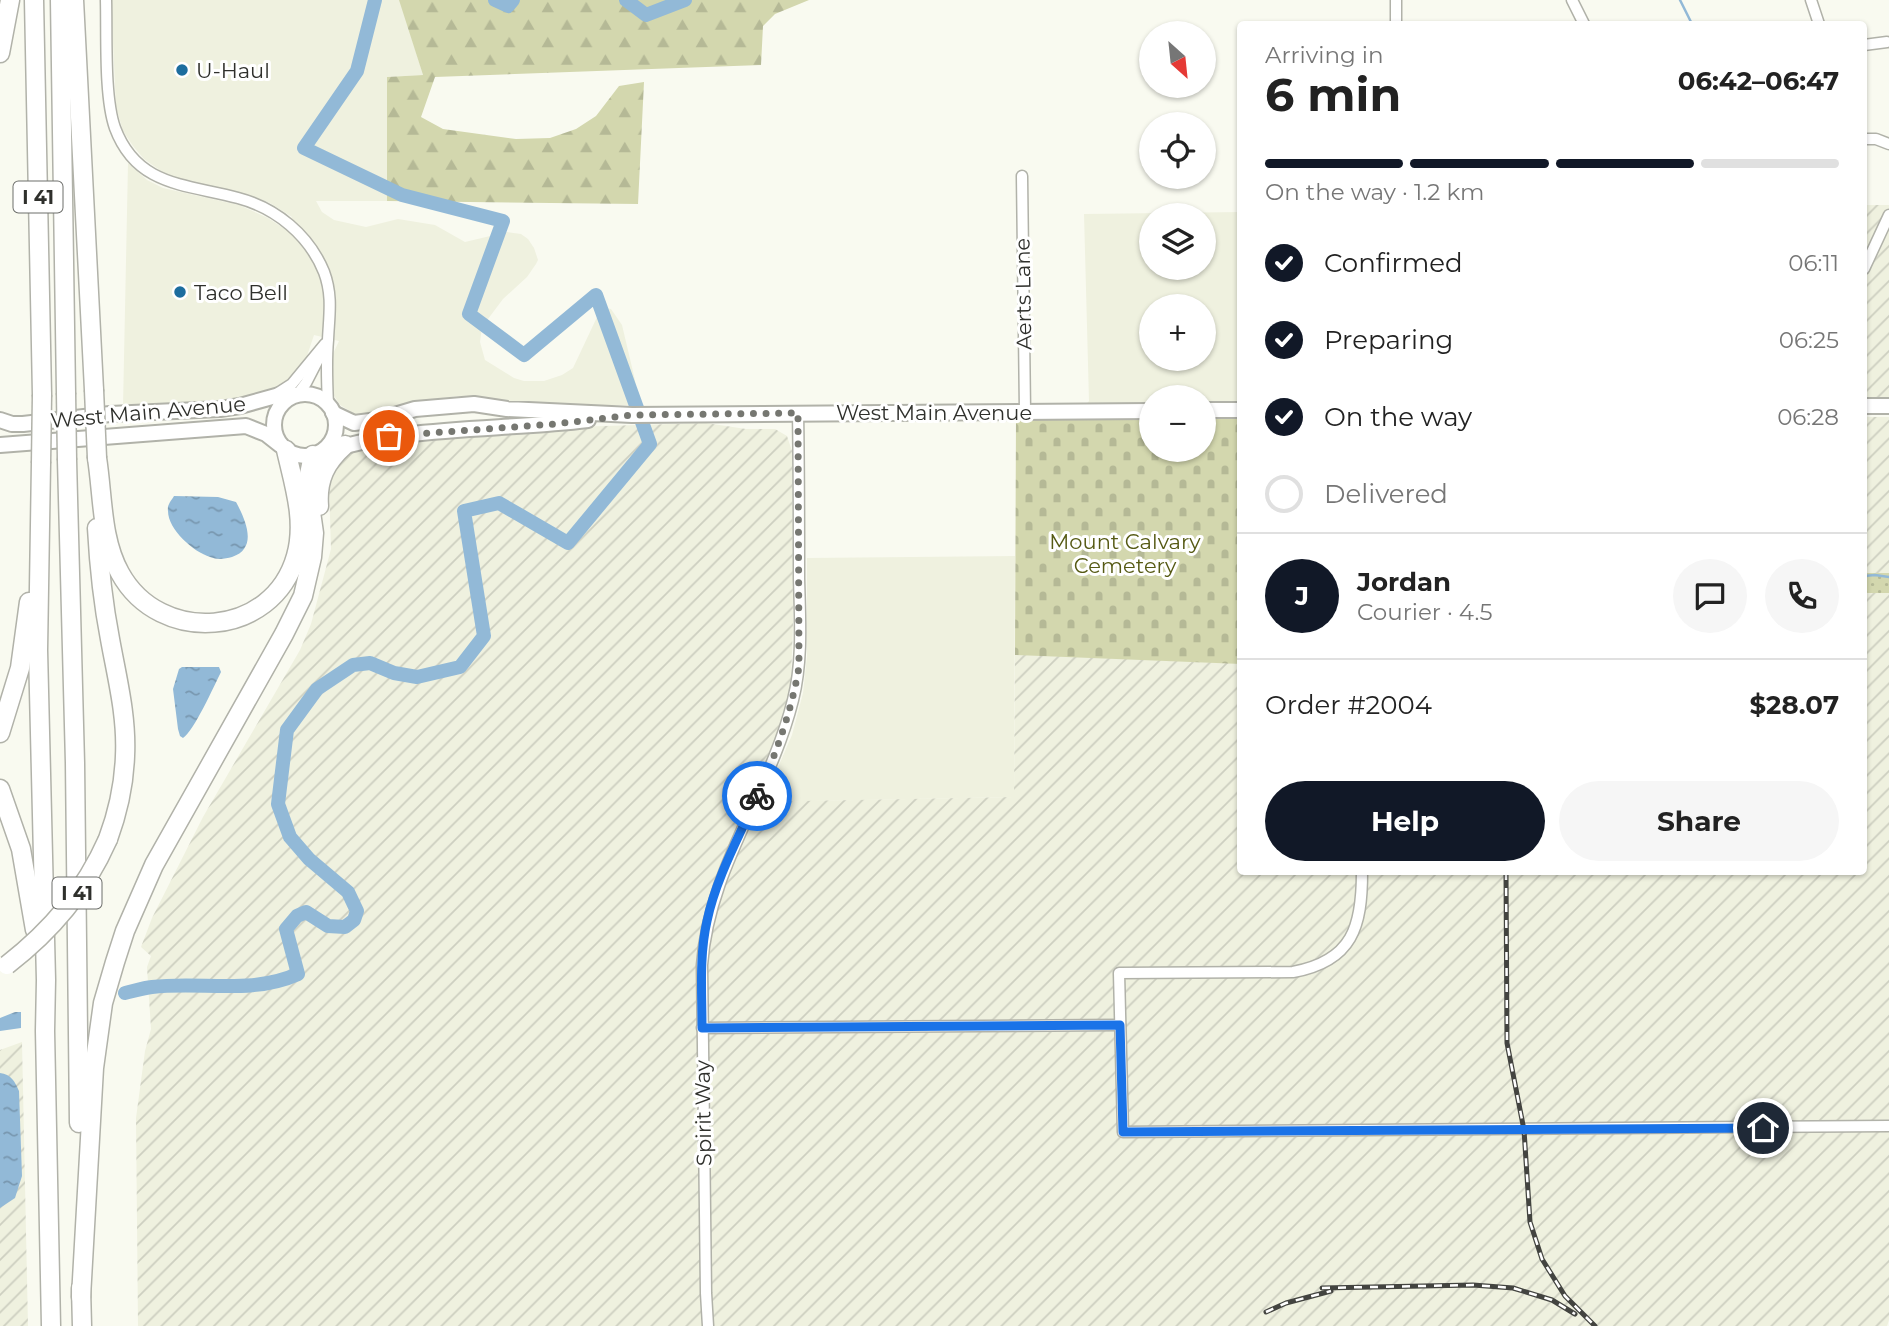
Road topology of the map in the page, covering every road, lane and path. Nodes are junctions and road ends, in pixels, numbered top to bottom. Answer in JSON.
{"nodes":[{"id":1,"x":10,"y":0,"type":"edge"},
{"id":2,"x":34,"y":0,"type":"edge"},
{"id":3,"x":60,"y":0,"type":"edge"},
{"id":4,"x":74,"y":0,"type":"edge"},
{"id":5,"x":106,"y":0,"type":"edge"},
{"id":6,"x":1396,"y":0,"type":"edge"},
{"id":7,"x":1572,"y":0,"type":"edge"},
{"id":8,"x":1811,"y":0,"type":"edge"},
{"id":9,"x":1396,"y":21,"type":"edge"},
{"id":10,"x":1582,"y":21,"type":"edge"},
{"id":11,"x":1818,"y":21,"type":"edge"},
{"id":12,"x":1887,"y":42,"type":"dead end"},
{"id":13,"x":1867,"y":45,"type":"edge"},
{"id":14,"x":0,"y":53,"type":"edge"},
{"id":15,"x":1867,"y":139,"type":"edge"},
{"id":16,"x":1889,"y":144,"type":"edge"},
{"id":17,"x":1022,"y":176,"type":"dead end"},
{"id":18,"x":1889,"y":215,"type":"edge"},
{"id":19,"x":1867,"y":263,"type":"edge"},
{"id":20,"x":326,"y":341,"type":"junction"},
{"id":21,"x":296,"y":395,"type":"junction"},
{"id":22,"x":272,"y":397,"type":"junction"},
{"id":23,"x":1867,"y":406,"type":"edge"},
{"id":24,"x":1889,"y":406,"type":"edge"},
{"id":25,"x":331,"y":409,"type":"junction"},
{"id":26,"x":1216,"y":410,"type":"edge"},
{"id":27,"x":1237,"y":410,"type":"edge"},
{"id":28,"x":1025,"y":411,"type":"junction"},
{"id":29,"x":1139,"y":411,"type":"edge"},
{"id":30,"x":798,"y":413,"type":"junction"},
{"id":31,"x":632,"y":415,"type":"junction"},
{"id":32,"x":0,"y":419,"type":"edge"},
{"id":33,"x":0,"y":445,"type":"edge"},
{"id":34,"x":345,"y":445,"type":"junction"},
{"id":35,"x":283,"y":447,"type":"junction"},
{"id":36,"x":315,"y":455,"type":"junction"},
{"id":37,"x":97,"y":458,"type":"junction"},
{"id":38,"x":41,"y":463,"type":"junction"},
{"id":39,"x":312,"y":557,"type":"junction"},
{"id":40,"x":0,"y":733,"type":"edge"},
{"id":41,"x":0,"y":789,"type":"edge"},
{"id":42,"x":1362,"y":875,"type":"edge"},
{"id":43,"x":4,"y":967,"type":"edge"},
{"id":44,"x":1120,"y":1025,"type":"junction"},
{"id":45,"x":702,"y":1028,"type":"junction"},
{"id":46,"x":45,"y":1031,"type":"junction"},
{"id":47,"x":1889,"y":1126,"type":"edge"},
{"id":48,"x":81,"y":1297,"type":"junction"},
{"id":49,"x":51,"y":1326,"type":"edge"},
{"id":50,"x":82,"y":1326,"type":"edge"},
{"id":51,"x":708,"y":1326,"type":"edge"}],
"edges":[{"from":1,"to":14,"type":"highway"},
{"from":2,"to":38,"type":"highway","number":"I 41","bridge":true},
{"from":3,"to":48,"type":"highway","number":"I 41","bridge":true},
{"from":4,"to":37,"type":"highway","bridge":true},
{"from":5,"to":20,"type":"street"},
{"from":6,"to":9,"type":"street"},
{"from":7,"to":10,"type":"street"},
{"from":8,"to":11,"type":"street"},
{"from":12,"to":13,"type":"street"},
{"from":15,"to":16,"type":"street"},
{"from":17,"to":28,"type":"street","name":"Aerts Lane"},
{"from":18,"to":19,"type":"street"},
{"from":20,"to":21,"type":"street"},
{"from":20,"to":22,"type":"street"},
{"from":20,"to":25,"type":"street"},
{"from":21,"to":22,"type":"main road","name":"West Main Avenue"},
{"from":21,"to":25,"type":"main road"},
{"from":21,"to":35,"type":"main road"},
{"from":22,"to":32,"type":"main road","name":"West Main Avenue"},
{"from":23,"to":24,"type":"main road"},
{"from":25,"to":31,"type":"main road","name":"West Main Avenue"},
{"from":25,"to":36,"type":"main road"},
{"from":26,"to":27,"type":"main road"},
{"from":28,"to":29,"type":"main road","name":"West Main Avenue"},
{"from":28,"to":30,"type":"main road","name":"West Main Avenue"},
{"from":30,"to":31,"type":"main road","name":"West Main Avenue"},
{"from":30,"to":45,"type":"street","name":"Spirit Way"},
{"from":31,"to":34,"type":"main road","name":"West Main Avenue"},
{"from":33,"to":35,"type":"main road","name":"West Main Avenue"},
{"from":34,"to":36,"type":"main road","name":"West Main Avenue"},
{"from":34,"to":39,"type":"highway"},
{"from":35,"to":36,"type":"main road"},
{"from":35,"to":37,"type":"highway"},
{"from":36,"to":39,"type":"highway"},
{"from":37,"to":43,"type":"highway","bridge":true},
{"from":38,"to":40,"type":"highway"},
{"from":38,"to":46,"type":"highway","number":"I 41"},
{"from":39,"to":48,"type":"highway"},
{"from":41,"to":46,"type":"highway"},
{"from":42,"to":44,"type":"street"},
{"from":44,"to":45,"type":"street"},
{"from":44,"to":47,"type":"street"},
{"from":45,"to":51,"type":"street","name":"Spirit Way"},
{"from":46,"to":49,"type":"highway","number":"I 41"},
{"from":48,"to":50,"type":"highway","number":"I 41"}]}
